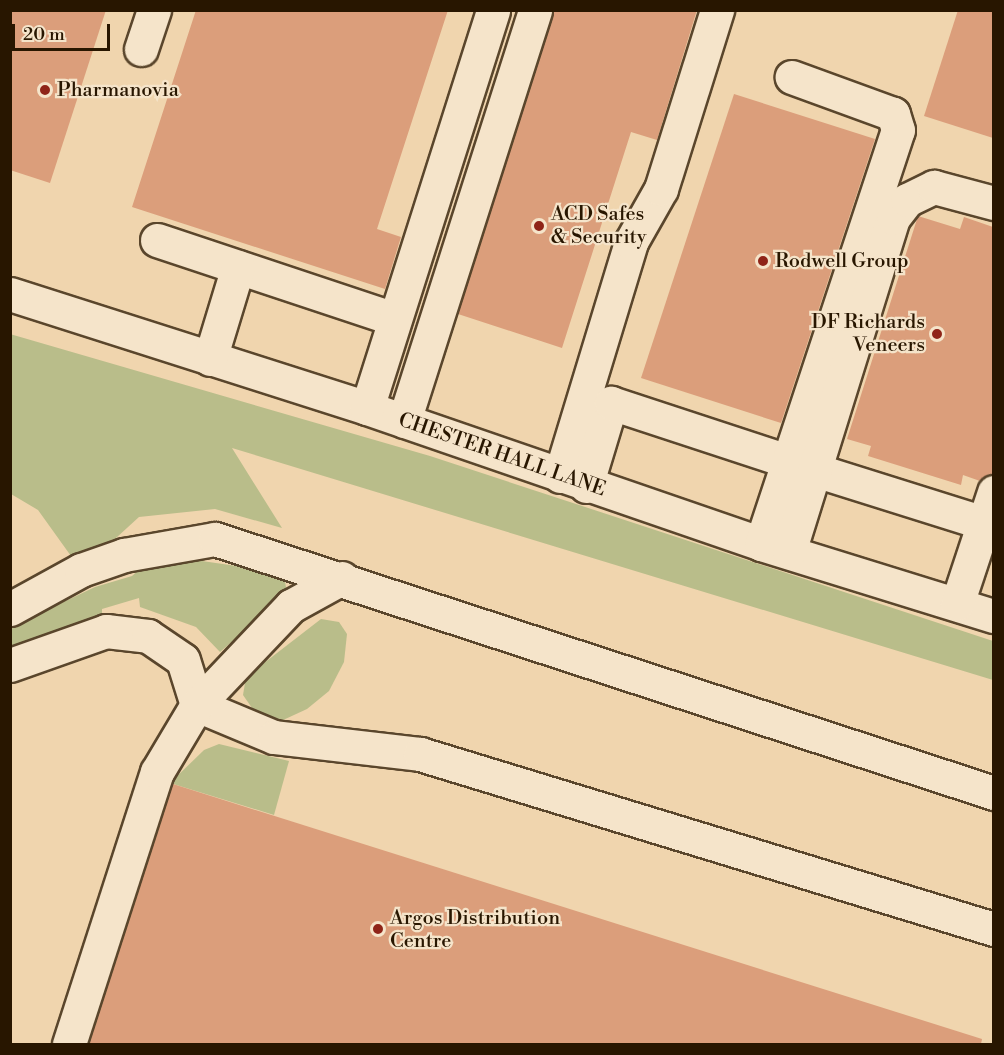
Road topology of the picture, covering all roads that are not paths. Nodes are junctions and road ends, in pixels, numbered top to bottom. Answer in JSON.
{"nodes":[{"id":1,"x":154,"y":10,"type":"edge"},
{"id":2,"x":493,"y":10,"type":"edge"},
{"id":3,"x":535,"y":10,"type":"edge"},
{"id":4,"x":717,"y":10,"type":"edge"},
{"id":5,"x":141,"y":49,"type":"dead end"},
{"id":6,"x":792,"y":77,"type":"dead end"},
{"id":7,"x":993,"y":203,"type":"edge"},
{"id":8,"x":157,"y":240,"type":"dead end"},
{"id":9,"x":238,"y":267,"type":"junction"},
{"id":10,"x":10,"y":294,"type":"edge"},
{"id":11,"x":394,"y":319,"type":"junction"},
{"id":12,"x":210,"y":359,"type":"junction"},
{"id":13,"x":367,"y":408,"type":"junction"},
{"id":14,"x":404,"y":421,"type":"junction"},
{"id":15,"x":801,"y":466,"type":"junction"},
{"id":16,"x":573,"y":481,"type":"junction"},
{"id":17,"x":988,"y":508,"type":"edge"},
{"id":18,"x":775,"y":548,"type":"junction"},
{"id":19,"x":342,"y":579,"type":"junction"},
{"id":20,"x":957,"y":604,"type":"junction"},
{"id":21,"x":10,"y":609,"type":"edge"},
{"id":22,"x":993,"y":616,"type":"edge"},
{"id":23,"x":10,"y":664,"type":"edge"},
{"id":24,"x":197,"y":705,"type":"junction"},
{"id":25,"x":993,"y":793,"type":"edge"},
{"id":26,"x":993,"y":929,"type":"edge"},
{"id":27,"x":69,"y":1044,"type":"edge"}],
"edges":[{"from":1,"to":5,"type":"street"},
{"from":2,"to":11,"type":"street"},
{"from":3,"to":14,"type":"street"},
{"from":4,"to":16,"type":"street"},
{"from":6,"to":15,"type":"street"},
{"from":7,"to":15,"type":"street"},
{"from":8,"to":9,"type":"street"},
{"from":9,"to":11,"type":"street"},
{"from":9,"to":12,"type":"street"},
{"from":10,"to":12,"type":"street","name":"CHESTER HALL LANE"},
{"from":11,"to":13,"type":"street"},
{"from":12,"to":13,"type":"street","name":"CHESTER HALL LANE"},
{"from":13,"to":14,"type":"street","name":"CHESTER HALL LANE"},
{"from":14,"to":16,"type":"street","name":"CHESTER HALL LANE"},
{"from":15,"to":16,"type":"street"},
{"from":15,"to":17,"type":"street"},
{"from":15,"to":18,"type":"street"},
{"from":16,"to":18,"type":"street","name":"CHESTER HALL LANE"},
{"from":17,"to":20,"type":"street"},
{"from":18,"to":20,"type":"street","name":"CHESTER HALL LANE"},
{"from":19,"to":21,"type":"street"},
{"from":19,"to":24,"type":"street"},
{"from":19,"to":25,"type":"street"},
{"from":20,"to":22,"type":"street","name":"CHESTER HALL LANE"},
{"from":23,"to":24,"type":"street"},
{"from":24,"to":26,"type":"street"},
{"from":24,"to":27,"type":"street"}]}
